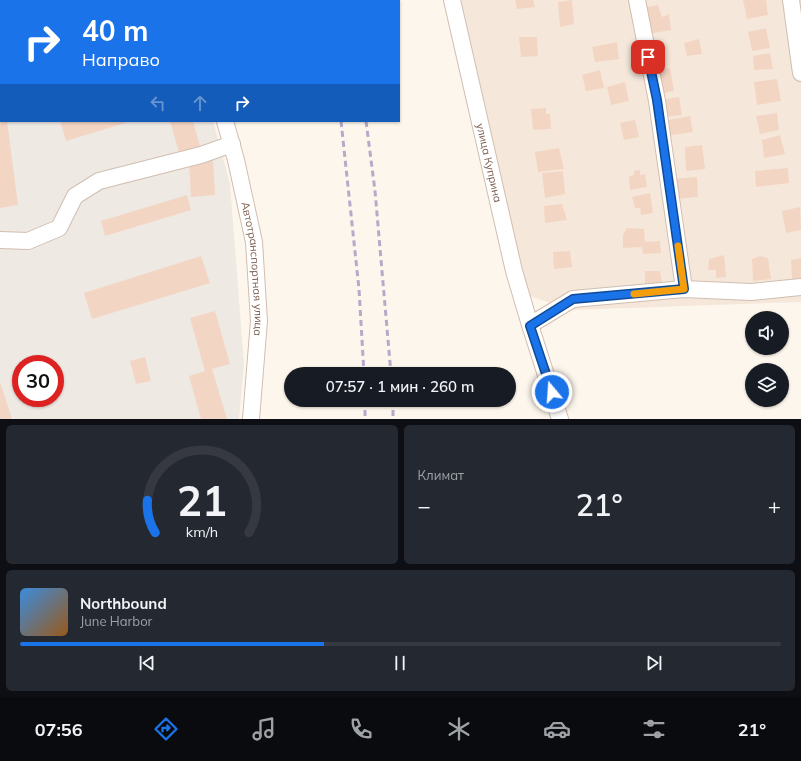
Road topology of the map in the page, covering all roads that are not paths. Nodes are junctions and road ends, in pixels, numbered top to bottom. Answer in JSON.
{"nodes":[{"id":1,"x":452,"y":0,"type":"edge"},
{"id":2,"x":637,"y":0,"type":"edge"},
{"id":3,"x":791,"y":0,"type":"edge"},
{"id":4,"x":801,"y":73,"type":"edge"},
{"id":5,"x":225,"y":122,"type":"edge"},
{"id":6,"x":232,"y":144,"type":"junction"},
{"id":7,"x":0,"y":240,"type":"edge"},
{"id":8,"x":801,"y":287,"type":"edge"},
{"id":9,"x":684,"y":289,"type":"junction"},
{"id":10,"x":530,"y":326,"type":"junction"},
{"id":11,"x":251,"y":419,"type":"edge"},
{"id":12,"x":560,"y":419,"type":"edge"}],
"edges":[{"from":1,"to":10,"type":"street","name":"улица Куприна"},
{"from":2,"to":9,"type":"street"},
{"from":3,"to":4,"type":"street"},
{"from":5,"to":6,"type":"street","name":"Автотранспортная улица"},
{"from":6,"to":7,"type":"street"},
{"from":6,"to":11,"type":"street","name":"Автотранспортная улица"},
{"from":8,"to":9,"type":"street"},
{"from":9,"to":10,"type":"street"},
{"from":10,"to":12,"type":"street","name":"улица Куприна"}]}
